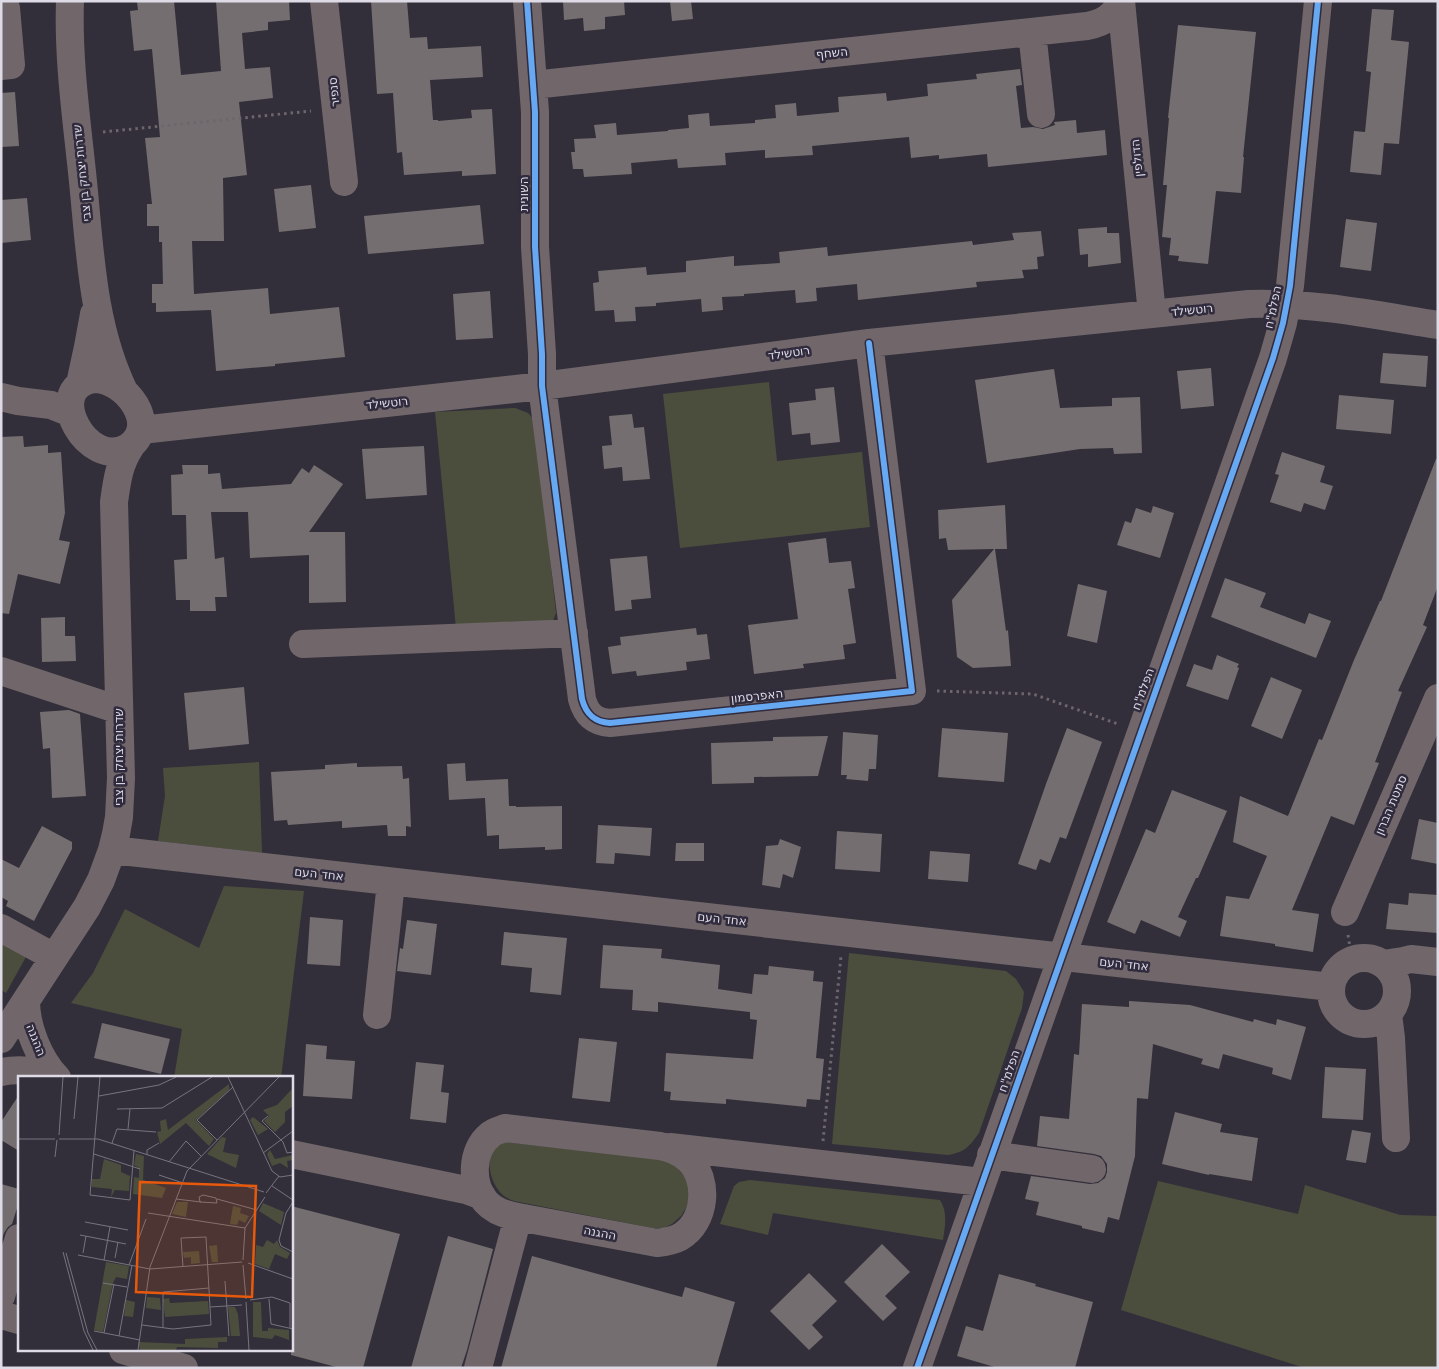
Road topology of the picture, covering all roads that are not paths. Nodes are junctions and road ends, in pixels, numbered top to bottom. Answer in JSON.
{"nodes":[{"id":1,"x":50,"y":1,"type":"edge"},
{"id":2,"x":70,"y":1,"type":"edge"},
{"id":3,"x":324,"y":1,"type":"edge"},
{"id":4,"x":527,"y":1,"type":"edge"},
{"id":5,"x":1121,"y":1,"type":"edge"},
{"id":6,"x":1318,"y":1,"type":"edge"},
{"id":7,"x":1,"y":8,"type":"edge"},
{"id":8,"x":1032,"y":32,"type":"junction"},
{"id":9,"x":70,"y":50,"type":"junction"},
{"id":10,"x":1,"y":66,"type":"edge"},
{"id":11,"x":533,"y":85,"type":"junction"},
{"id":12,"x":1041,"y":114,"type":"dead end"},
{"id":13,"x":344,"y":182,"type":"dead end"},
{"id":14,"x":95,"y":295,"type":"junction"},
{"id":15,"x":1286,"y":304,"type":"junction"},
{"id":16,"x":1152,"y":314,"type":"junction"},
{"id":17,"x":1438,"y":325,"type":"edge"},
{"id":18,"x":869,"y":343,"type":"junction"},
{"id":19,"x":80,"y":384,"type":"junction"},
{"id":20,"x":542,"y":386,"type":"junction"},
{"id":21,"x":124,"y":391,"type":"junction"},
{"id":22,"x":1,"y":396,"type":"edge"},
{"id":23,"x":71,"y":413,"type":"junction"},
{"id":24,"x":136,"y":438,"type":"junction"},
{"id":25,"x":91,"y":444,"type":"junction"},
{"id":26,"x":114,"y":502,"type":"junction"},
{"id":27,"x":574,"y":633,"type":"junction"},
{"id":28,"x":303,"y":644,"type":"dead end"},
{"id":29,"x":1,"y":671,"type":"edge"},
{"id":30,"x":1438,"y":698,"type":"edge"},
{"id":31,"x":119,"y":710,"type":"junction"},
{"id":32,"x":112,"y":850,"type":"junction"},
{"id":33,"x":391,"y":882,"type":"junction"},
{"id":34,"x":1345,"y":912,"type":"dead end"},
{"id":35,"x":1,"y":928,"type":"edge"},
{"id":36,"x":54,"y":957,"type":"junction"},
{"id":37,"x":1061,"y":957,"type":"junction"},
{"id":38,"x":1438,"y":962,"type":"edge"},
{"id":39,"x":1383,"y":964,"type":"junction"},
{"id":40,"x":1331,"y":987,"type":"junction"},
{"id":41,"x":26,"y":1001,"type":"junction"},
{"id":42,"x":1388,"y":1014,"type":"junction"},
{"id":43,"x":377,"y":1015,"type":"dead end"},
{"id":44,"x":1,"y":1039,"type":"edge"},
{"id":45,"x":1,"y":1072,"type":"edge"},
{"id":46,"x":52,"y":1076,"type":"edge"},
{"id":47,"x":55,"y":1076,"type":"edge"},
{"id":48,"x":1396,"y":1138,"type":"dead end"},
{"id":49,"x":660,"y":1146,"type":"junction"},
{"id":50,"x":479,"y":1149,"type":"junction"},
{"id":51,"x":292,"y":1154,"type":"edge"},
{"id":52,"x":750,"y":1156,"type":"junction"},
{"id":53,"x":991,"y":1156,"type":"junction"},
{"id":54,"x":1092,"y":1169,"type":"dead end"},
{"id":55,"x":424,"y":1182,"type":"junction"},
{"id":56,"x":982,"y":1182,"type":"junction"},
{"id":57,"x":482,"y":1196,"type":"junction"},
{"id":58,"x":702,"y":1200,"type":"junction"},
{"id":59,"x":518,"y":1217,"type":"junction"},
{"id":60,"x":18,"y":1241,"type":"edge"},
{"id":61,"x":1,"y":1296,"type":"edge"},
{"id":62,"x":1,"y":1315,"type":"edge"},
{"id":63,"x":18,"y":1320,"type":"edge"},
{"id":64,"x":131,"y":1352,"type":"edge"},
{"id":65,"x":184,"y":1368,"type":"edge"},
{"id":66,"x":478,"y":1368,"type":"edge"},
{"id":67,"x":917,"y":1368,"type":"edge"}],
"edges":[{"from":1,"to":9,"type":"street","name":"שדרות יצחק בן צבי"},
{"from":2,"to":9,"type":"street","name":"שדרות יצחק בן צבי"},
{"from":3,"to":13,"type":"street","name":"סנפיר"},
{"from":4,"to":11,"type":"street","name":"השונית"},
{"from":5,"to":8,"type":"street","name":"השחף"},
{"from":5,"to":16,"type":"street","name":"הדולפין"},
{"from":6,"to":15,"type":"street","name":"הפלמ\"ח"},
{"from":7,"to":10,"type":"street"},
{"from":8,"to":11,"type":"street","name":"השחף"},
{"from":8,"to":12,"type":"street"},
{"from":9,"to":14,"type":"street","name":"שדרות יצחק בן צבי"},
{"from":11,"to":20,"type":"street","name":"השונית"},
{"from":14,"to":19,"type":"street","name":"שדרות יצחק בן צבי"},
{"from":14,"to":21,"type":"street","name":"שדרות יצחק בן צבי"},
{"from":15,"to":16,"type":"street","name":"רוטשילד"},
{"from":15,"to":17,"type":"street","name":"רוטשילד"},
{"from":15,"to":37,"type":"street","name":"הפלמ\"ח"},
{"from":16,"to":18,"type":"street","name":"רוטשילד"},
{"from":18,"to":20,"type":"street","name":"רוטשילד"},
{"from":18,"to":27,"type":"street","name":"האפרסמון"},
{"from":19,"to":21,"type":"street"},
{"from":19,"to":23,"type":"street"},
{"from":20,"to":24,"type":"street","name":"רוטשילד"},
{"from":20,"to":27,"type":"street","name":"האפרסמון"},
{"from":21,"to":24,"type":"street"},
{"from":22,"to":23,"type":"street"},
{"from":23,"to":25,"type":"street"},
{"from":24,"to":25,"type":"street"},
{"from":24,"to":26,"type":"street","name":"שדרות יצחק בן צבי"},
{"from":25,"to":26,"type":"street","name":"שדרות יצחק בן צבי"},
{"from":26,"to":31,"type":"street","name":"שדרות יצחק בן צבי"},
{"from":27,"to":28,"type":"street"},
{"from":29,"to":31,"type":"street"},
{"from":30,"to":34,"type":"street","name":"סמטת הברון"},
{"from":31,"to":32,"type":"street","name":"שדרות יצחק בן צבי"},
{"from":32,"to":33,"type":"street","name":"אחד העם"},
{"from":32,"to":36,"type":"street","name":"שדרות יצחק בן צבי"},
{"from":33,"to":37,"type":"street","name":"אחד העם"},
{"from":33,"to":43,"type":"street"},
{"from":35,"to":36,"type":"street"},
{"from":36,"to":41,"type":"street","name":"שדרות יצחק בן צבי"},
{"from":37,"to":40,"type":"street","name":"אחד העם"},
{"from":37,"to":53,"type":"street","name":"הפלמ\"ח"},
{"from":38,"to":39,"type":"street"},
{"from":39,"to":40,"type":"street"},
{"from":39,"to":42,"type":"street"},
{"from":40,"to":42,"type":"street"},
{"from":41,"to":44,"type":"street","name":"שדרות יצחק בן צבי"},
{"from":41,"to":47,"type":"street","name":"ההגנה"},
{"from":42,"to":48,"type":"street"},
{"from":45,"to":46,"type":"street","name":"ההגנה"},
{"from":49,"to":50,"type":"street","name":"ההגנה"},
{"from":49,"to":52,"type":"street","name":"ההגנה"},
{"from":49,"to":58,"type":"street","name":"ההגנה"},
{"from":50,"to":55,"type":"street","name":"ההגנה"},
{"from":50,"to":57,"type":"street"},
{"from":51,"to":55,"type":"street","name":"ההגנה"},
{"from":52,"to":56,"type":"street","name":"ההגנה"},
{"from":52,"to":58,"type":"street","name":"ההגנה"},
{"from":53,"to":54,"type":"street"},
{"from":53,"to":56,"type":"street","name":"הפלמ\"ח"},
{"from":55,"to":57,"type":"street","name":"ההגנה"},
{"from":56,"to":67,"type":"street","name":"הפלמ\"ח"},
{"from":57,"to":59,"type":"street","name":"ההגנה"},
{"from":58,"to":59,"type":"street","name":"ההגנה"},
{"from":59,"to":66,"type":"street"},
{"from":60,"to":61,"type":"street"},
{"from":62,"to":63,"type":"street"},
{"from":64,"to":65,"type":"street"}]}
